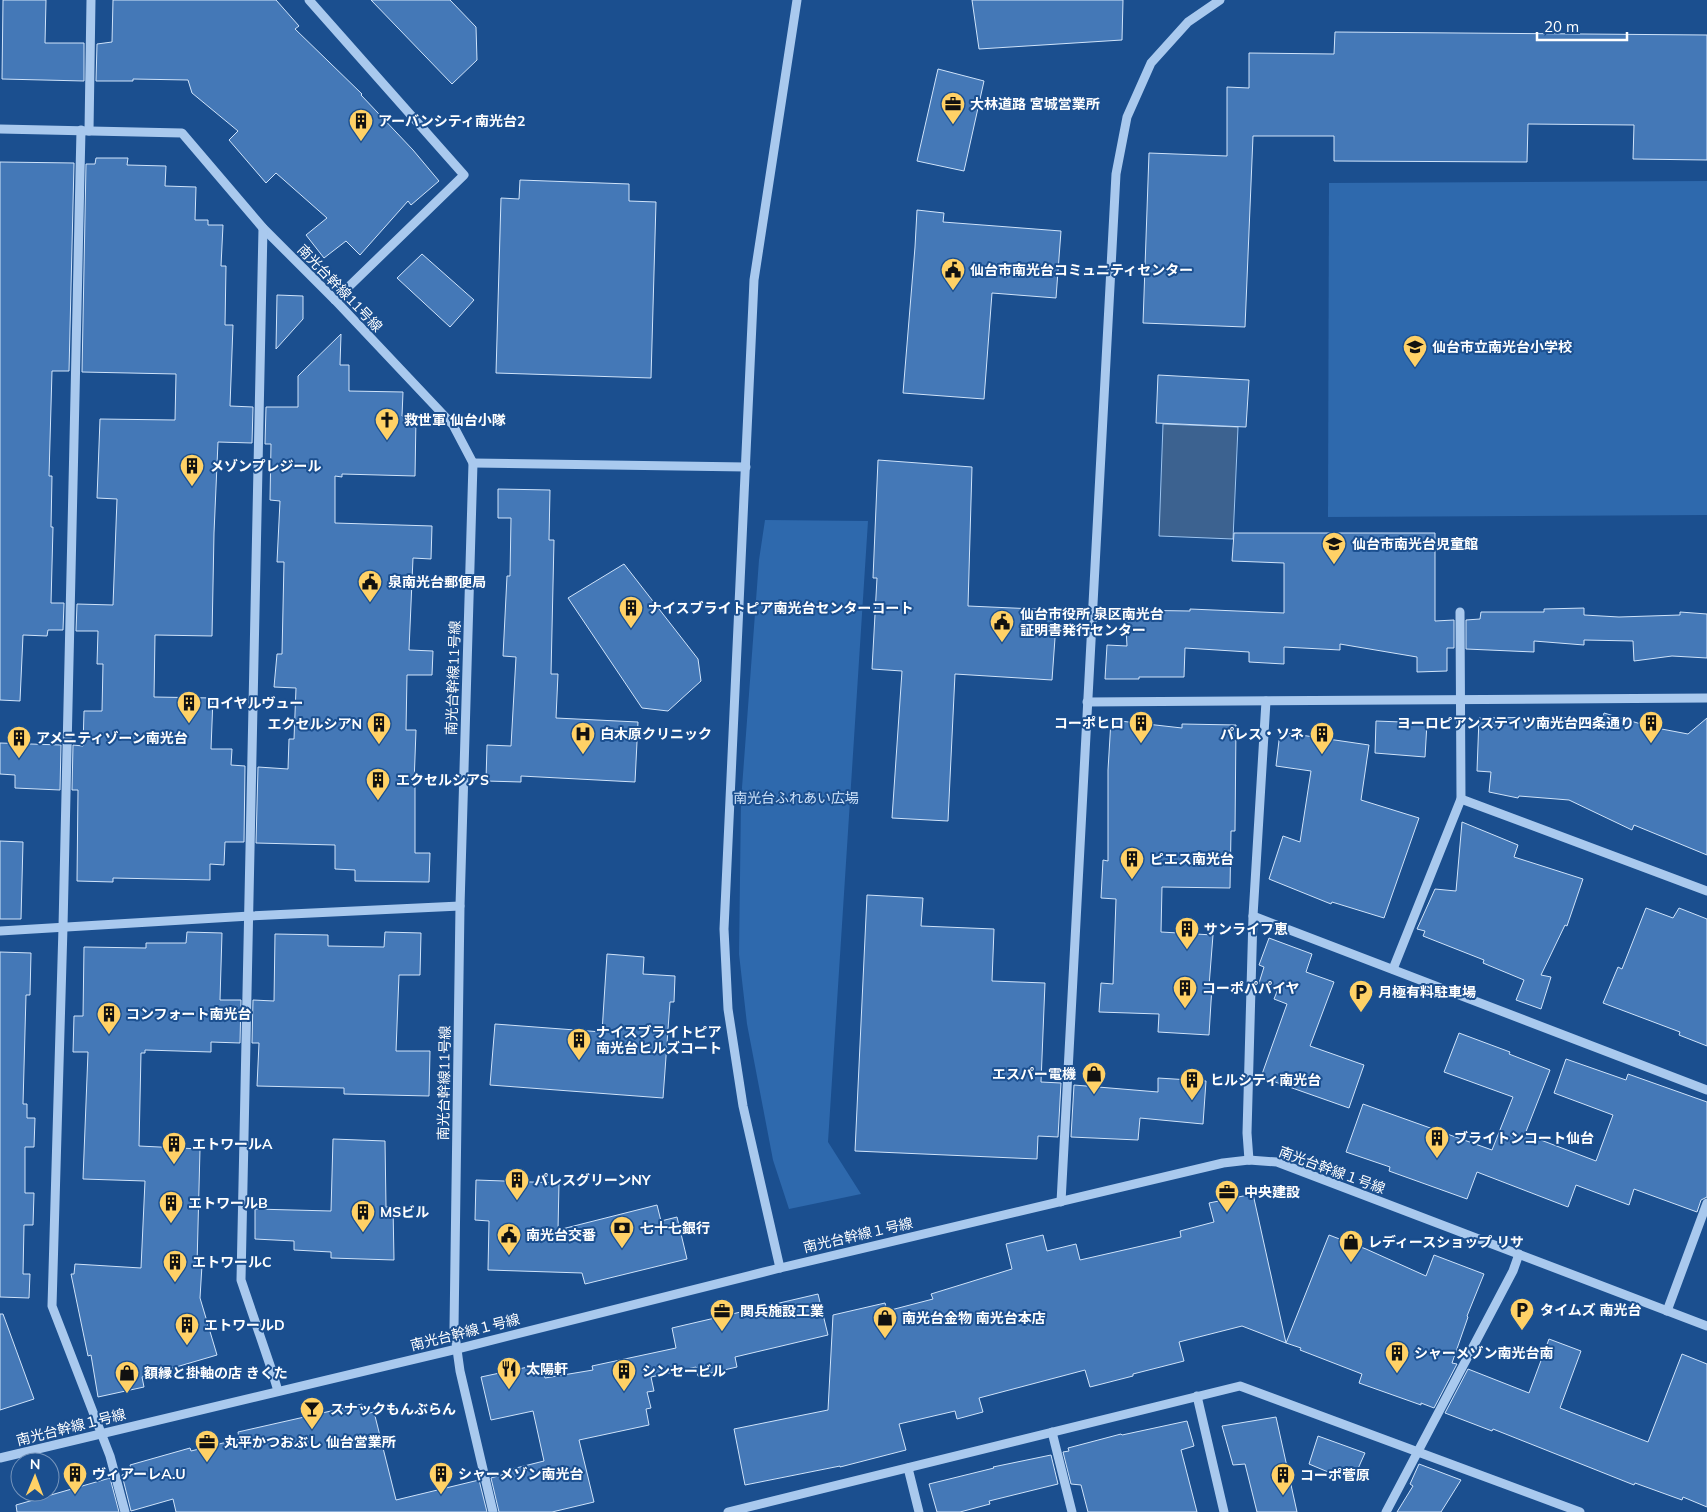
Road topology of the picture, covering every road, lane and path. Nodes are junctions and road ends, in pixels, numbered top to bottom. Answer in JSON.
{"nodes":[{"id":1,"x":91,"y":0,"type":"edge"},
{"id":2,"x":309,"y":0,"type":"edge"},
{"id":3,"x":797,"y":0,"type":"edge"},
{"id":4,"x":1220,"y":0,"type":"edge"},
{"id":5,"x":0,"y":129,"type":"edge"},
{"id":6,"x":85,"y":130,"type":"junction"},
{"id":7,"x":263,"y":228,"type":"junction"},
{"id":8,"x":335,"y":300,"type":"junction"},
{"id":9,"x":473,"y":463,"type":"junction"},
{"id":10,"x":746,"y":467,"type":"junction"},
{"id":11,"x":1460,"y":612,"type":"dead end"},
{"id":12,"x":1707,"y":698,"type":"edge"},
{"id":13,"x":1460,"y":700,"type":"junction"},
{"id":14,"x":1266,"y":701,"type":"junction"},
{"id":15,"x":1087,"y":702,"type":"junction"},
{"id":16,"x":1461,"y":798,"type":"junction"},
{"id":17,"x":1707,"y":891,"type":"edge"},
{"id":18,"x":460,"y":906,"type":"junction"},
{"id":19,"x":250,"y":916,"type":"junction"},
{"id":20,"x":1253,"y":916,"type":"junction"},
{"id":21,"x":63,"y":927,"type":"junction"},
{"id":22,"x":0,"y":931,"type":"edge"},
{"id":23,"x":1393,"y":969,"type":"junction"},
{"id":24,"x":1707,"y":1090,"type":"edge"},
{"id":25,"x":1249,"y":1160,"type":"junction"},
{"id":26,"x":1061,"y":1202,"type":"junction"},
{"id":27,"x":1707,"y":1203,"type":"edge"},
{"id":28,"x":1519,"y":1254,"type":"junction"},
{"id":29,"x":780,"y":1268,"type":"junction"},
{"id":30,"x":1667,"y":1311,"type":"junction"},
{"id":31,"x":1707,"y":1326,"type":"edge"},
{"id":32,"x":457,"y":1349,"type":"junction"},
{"id":33,"x":278,"y":1391,"type":"junction"},
{"id":34,"x":1197,"y":1396,"type":"junction"},
{"id":35,"x":1052,"y":1432,"type":"junction"},
{"id":36,"x":100,"y":1433,"type":"junction"},
{"id":37,"x":1418,"y":1451,"type":"junction"},
{"id":38,"x":0,"y":1458,"type":"edge"},
{"id":39,"x":908,"y":1468,"type":"junction"},
{"id":40,"x":125,"y":1512,"type":"edge"},
{"id":41,"x":493,"y":1512,"type":"edge"},
{"id":42,"x":728,"y":1512,"type":"edge"},
{"id":43,"x":919,"y":1512,"type":"edge"},
{"id":44,"x":1072,"y":1512,"type":"edge"},
{"id":45,"x":1224,"y":1512,"type":"edge"},
{"id":46,"x":1386,"y":1512,"type":"edge"},
{"id":47,"x":1580,"y":1512,"type":"edge"}],
"edges":[{"from":1,"to":6,"type":"street"},
{"from":2,"to":8,"type":"street"},
{"from":3,"to":10,"type":"street"},
{"from":4,"to":15,"type":"street"},
{"from":5,"to":6,"type":"street","name":"南光台幹線11号線"},
{"from":6,"to":7,"type":"street","name":"南光台幹線11号線"},
{"from":6,"to":21,"type":"street"},
{"from":7,"to":8,"type":"street","name":"南光台幹線11号線"},
{"from":7,"to":19,"type":"street"},
{"from":8,"to":9,"type":"street","name":"南光台幹線11号線"},
{"from":9,"to":10,"type":"street"},
{"from":9,"to":18,"type":"street","name":"南光台幹線11号線"},
{"from":10,"to":29,"type":"street"},
{"from":11,"to":13,"type":"street"},
{"from":12,"to":13,"type":"street"},
{"from":13,"to":14,"type":"street"},
{"from":13,"to":16,"type":"street"},
{"from":14,"to":15,"type":"street"},
{"from":14,"to":20,"type":"street"},
{"from":15,"to":26,"type":"street"},
{"from":16,"to":17,"type":"street"},
{"from":16,"to":23,"type":"street"},
{"from":18,"to":19,"type":"street"},
{"from":18,"to":32,"type":"street","name":"南光台幹線11号線"},
{"from":19,"to":21,"type":"street"},
{"from":19,"to":33,"type":"street"},
{"from":20,"to":23,"type":"street"},
{"from":20,"to":25,"type":"street"},
{"from":21,"to":22,"type":"street"},
{"from":21,"to":36,"type":"street"},
{"from":23,"to":24,"type":"street"},
{"from":25,"to":26,"type":"street","name":"南光台幹線１号線"},
{"from":25,"to":28,"type":"street","name":"南光台幹線１号線"},
{"from":26,"to":29,"type":"street","name":"南光台幹線１号線"},
{"from":27,"to":30,"type":"street"},
{"from":28,"to":30,"type":"street","name":"南光台幹線１号線"},
{"from":28,"to":37,"type":"street"},
{"from":29,"to":32,"type":"street","name":"南光台幹線１号線"},
{"from":30,"to":31,"type":"street","name":"南光台幹線１号線"},
{"from":32,"to":33,"type":"street","name":"南光台幹線１号線"},
{"from":32,"to":41,"type":"street","name":"南光台幹線11号線"},
{"from":33,"to":36,"type":"street","name":"南光台幹線１号線"},
{"from":34,"to":35,"type":"street"},
{"from":34,"to":37,"type":"street"},
{"from":34,"to":45,"type":"street"},
{"from":35,"to":39,"type":"street"},
{"from":35,"to":44,"type":"street"},
{"from":36,"to":38,"type":"street","name":"南光台幹線１号線"},
{"from":36,"to":40,"type":"street"},
{"from":37,"to":46,"type":"street"},
{"from":37,"to":47,"type":"street"},
{"from":39,"to":42,"type":"street"},
{"from":39,"to":43,"type":"street"}]}
